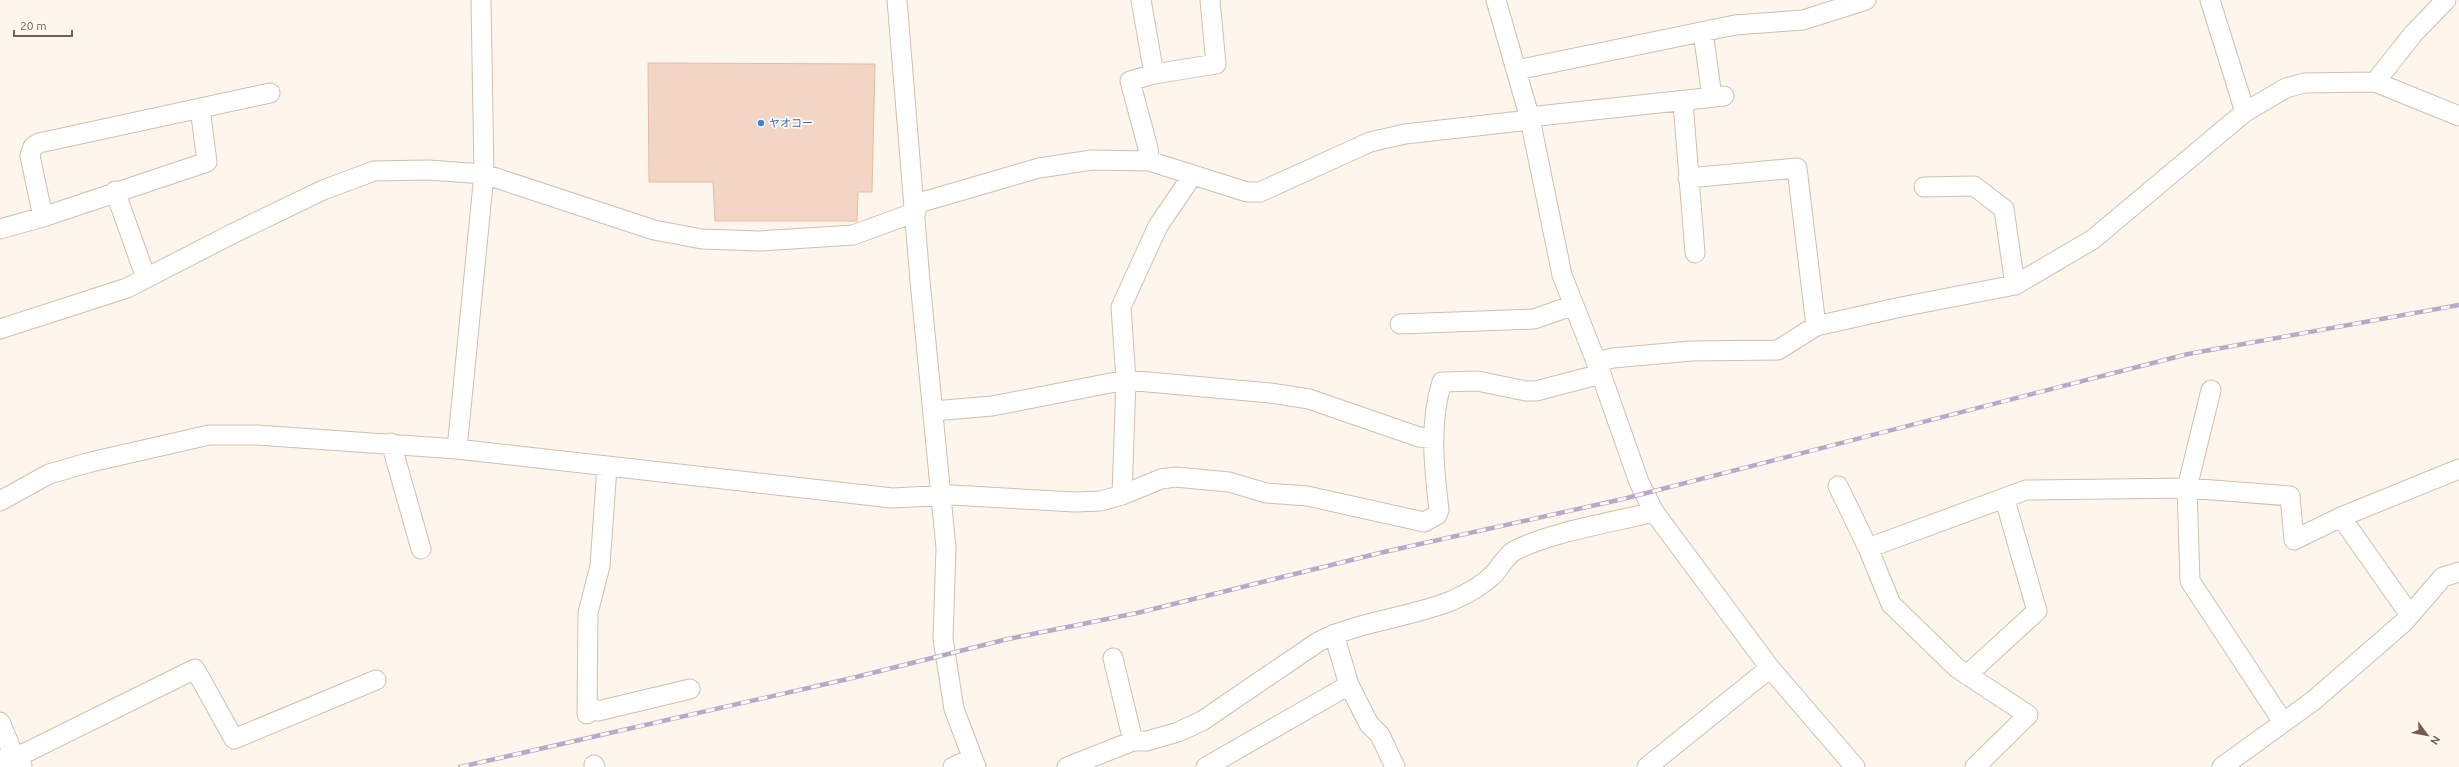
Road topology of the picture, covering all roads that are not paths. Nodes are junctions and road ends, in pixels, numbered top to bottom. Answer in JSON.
{"nodes":[{"id":1,"x":481,"y":0,"type":"edge"},
{"id":2,"x":897,"y":0,"type":"edge"},
{"id":3,"x":1141,"y":0,"type":"edge"},
{"id":4,"x":1210,"y":0,"type":"edge"},
{"id":5,"x":1496,"y":0,"type":"edge"},
{"id":6,"x":1866,"y":0,"type":"edge"},
{"id":7,"x":2210,"y":0,"type":"edge"},
{"id":8,"x":2446,"y":0,"type":"edge"},
{"id":9,"x":1703,"y":32,"type":"junction"},
{"id":10,"x":1517,"y":70,"type":"junction"},
{"id":11,"x":1154,"y":74,"type":"junction"},
{"id":12,"x":2375,"y":82,"type":"junction"},
{"id":13,"x":270,"y":93,"type":"dead end"},
{"id":14,"x":1682,"y":102,"type":"junction"},
{"id":15,"x":200,"y":108,"type":"junction"},
{"id":16,"x":2245,"y":112,"type":"junction"},
{"id":17,"x":2459,"y":116,"type":"edge"},
{"id":18,"x":1530,"y":119,"type":"junction"},
{"id":19,"x":1149,"y":161,"type":"junction"},
{"id":20,"x":484,"y":174,"type":"junction"},
{"id":21,"x":1192,"y":176,"type":"junction"},
{"id":22,"x":1688,"y":178,"type":"junction"},
{"id":23,"x":1924,"y":187,"type":"dead end"},
{"id":24,"x":115,"y":191,"type":"junction"},
{"id":25,"x":915,"y":208,"type":"junction"},
{"id":26,"x":43,"y":216,"type":"junction"},
{"id":27,"x":0,"y":228,"type":"edge"},
{"id":28,"x":1695,"y":254,"type":"dead end"},
{"id":29,"x":146,"y":278,"type":"junction"},
{"id":30,"x":2015,"y":285,"type":"junction"},
{"id":31,"x":1574,"y":305,"type":"junction"},
{"id":32,"x":1400,"y":324,"type":"dead end"},
{"id":33,"x":1816,"y":326,"type":"junction"},
{"id":34,"x":0,"y":329,"type":"edge"},
{"id":35,"x":1599,"y":368,"type":"junction"},
{"id":36,"x":1126,"y":380,"type":"junction"},
{"id":37,"x":2211,"y":390,"type":"dead end"},
{"id":38,"x":933,"y":411,"type":"junction"},
{"id":39,"x":1434,"y":439,"type":"junction"},
{"id":40,"x":390,"y":443,"type":"junction"},
{"id":41,"x":457,"y":449,"type":"junction"},
{"id":42,"x":607,"y":467,"type":"junction"},
{"id":43,"x":2459,"y":468,"type":"edge"},
{"id":44,"x":1838,"y":486,"type":"dead end"},
{"id":45,"x":2187,"y":488,"type":"junction"},
{"id":46,"x":941,"y":495,"type":"junction"},
{"id":47,"x":1122,"y":495,"type":"junction"},
{"id":48,"x":2005,"y":500,"type":"junction"},
{"id":49,"x":0,"y":501,"type":"edge"},
{"id":50,"x":1654,"y":512,"type":"junction"},
{"id":51,"x":2341,"y":517,"type":"junction"},
{"id":52,"x":1868,"y":548,"type":"junction"},
{"id":53,"x":422,"y":549,"type":"dead end"},
{"id":54,"x":2459,"y":572,"type":"edge"},
{"id":55,"x":2410,"y":615,"type":"junction"},
{"id":56,"x":1334,"y":634,"type":"junction"},
{"id":57,"x":1113,"y":658,"type":"dead end"},
{"id":58,"x":1770,"y":668,"type":"junction"},
{"id":59,"x":1967,"y":675,"type":"junction"},
{"id":60,"x":376,"y":680,"type":"dead end"},
{"id":61,"x":1349,"y":685,"type":"junction"},
{"id":62,"x":690,"y":689,"type":"dead end"},
{"id":63,"x":0,"y":722,"type":"edge"},
{"id":64,"x":2284,"y":722,"type":"junction"},
{"id":65,"x":1133,"y":741,"type":"junction"},
{"id":66,"x":12,"y":761,"type":"edge"},
{"id":67,"x":974,"y":762,"type":"edge"},
{"id":68,"x":953,"y":767,"type":"edge"},
{"id":69,"x":1067,"y":767,"type":"edge"},
{"id":70,"x":1206,"y":767,"type":"edge"},
{"id":71,"x":1395,"y":767,"type":"edge"},
{"id":72,"x":1648,"y":767,"type":"edge"},
{"id":73,"x":1855,"y":767,"type":"edge"},
{"id":74,"x":1975,"y":767,"type":"edge"},
{"id":75,"x":2222,"y":767,"type":"edge"}],
"edges":[{"from":1,"to":20,"type":"street"},
{"from":2,"to":25,"type":"street"},
{"from":3,"to":11,"type":"street"},
{"from":4,"to":11,"type":"street"},
{"from":5,"to":10,"type":"street"},
{"from":6,"to":9,"type":"street"},
{"from":7,"to":16,"type":"street"},
{"from":8,"to":12,"type":"street"},
{"from":9,"to":10,"type":"street"},
{"from":9,"to":14,"type":"street"},
{"from":10,"to":18,"type":"street"},
{"from":11,"to":19,"type":"street"},
{"from":12,"to":16,"type":"street"},
{"from":12,"to":17,"type":"street"},
{"from":13,"to":15,"type":"street"},
{"from":14,"to":18,"type":"street"},
{"from":14,"to":22,"type":"street"},
{"from":15,"to":24,"type":"street"},
{"from":15,"to":26,"type":"street"},
{"from":16,"to":30,"type":"street"},
{"from":18,"to":21,"type":"street"},
{"from":18,"to":31,"type":"street"},
{"from":19,"to":21,"type":"street"},
{"from":19,"to":25,"type":"street"},
{"from":20,"to":25,"type":"street"},
{"from":20,"to":29,"type":"street"},
{"from":20,"to":41,"type":"street"},
{"from":21,"to":36,"type":"street"},
{"from":22,"to":28,"type":"street"},
{"from":22,"to":33,"type":"street"},
{"from":23,"to":30,"type":"street"},
{"from":24,"to":26,"type":"street"},
{"from":24,"to":29,"type":"street"},
{"from":25,"to":38,"type":"street"},
{"from":26,"to":27,"type":"street"},
{"from":29,"to":34,"type":"street"},
{"from":30,"to":33,"type":"street"},
{"from":31,"to":32,"type":"street"},
{"from":31,"to":35,"type":"street"},
{"from":33,"to":35,"type":"street"},
{"from":35,"to":39,"type":"street"},
{"from":35,"to":50,"type":"street"},
{"from":36,"to":38,"type":"street"},
{"from":36,"to":39,"type":"street"},
{"from":36,"to":47,"type":"street"},
{"from":37,"to":45,"type":"street"},
{"from":38,"to":46,"type":"street"},
{"from":39,"to":47,"type":"street"},
{"from":40,"to":41,"type":"street"},
{"from":40,"to":49,"type":"street"},
{"from":40,"to":53,"type":"street"},
{"from":41,"to":42,"type":"street"},
{"from":42,"to":46,"type":"street"},
{"from":42,"to":62,"type":"street"},
{"from":43,"to":51,"type":"street"},
{"from":44,"to":52,"type":"street"},
{"from":45,"to":48,"type":"street"},
{"from":45,"to":51,"type":"street"},
{"from":45,"to":64,"type":"street"},
{"from":46,"to":47,"type":"street"},
{"from":46,"to":67,"type":"street"},
{"from":48,"to":52,"type":"street"},
{"from":48,"to":59,"type":"street"},
{"from":50,"to":56,"type":"street"},
{"from":50,"to":58,"type":"street"},
{"from":51,"to":55,"type":"street"},
{"from":52,"to":59,"type":"street"},
{"from":54,"to":55,"type":"street"},
{"from":55,"to":64,"type":"street"},
{"from":56,"to":61,"type":"street"},
{"from":56,"to":65,"type":"street"},
{"from":57,"to":65,"type":"street"},
{"from":58,"to":72,"type":"street"},
{"from":58,"to":73,"type":"street"},
{"from":59,"to":74,"type":"street"},
{"from":60,"to":66,"type":"street"},
{"from":61,"to":70,"type":"street"},
{"from":61,"to":71,"type":"street"},
{"from":63,"to":66,"type":"street"},
{"from":64,"to":75,"type":"street"},
{"from":65,"to":69,"type":"street"},
{"from":67,"to":68,"type":"street"}]}
